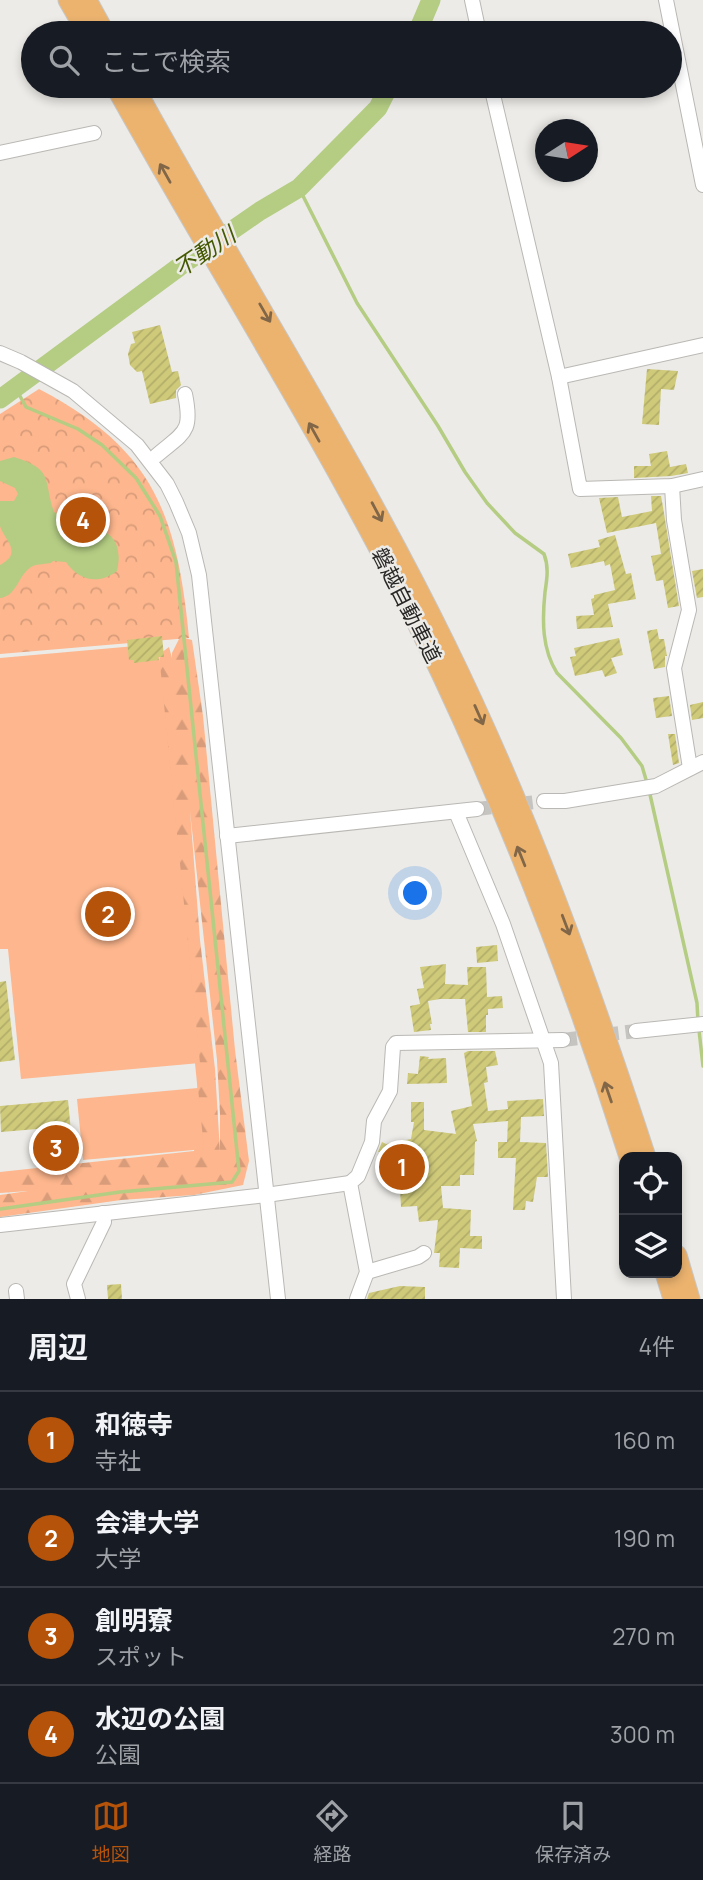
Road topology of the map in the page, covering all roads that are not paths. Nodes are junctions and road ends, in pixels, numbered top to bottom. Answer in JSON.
{"nodes":[{"id":1,"x":68,"y":0,"type":"edge"},
{"id":2,"x":87,"y":0,"type":"edge"},
{"id":3,"x":472,"y":0,"type":"edge"},
{"id":4,"x":666,"y":0,"type":"edge"},
{"id":5,"x":79,"y":21,"type":"edge"},
{"id":6,"x":98,"y":21,"type":"edge"},
{"id":7,"x":476,"y":21,"type":"edge"},
{"id":8,"x":670,"y":21,"type":"edge"},
{"id":9,"x":682,"y":80,"type":"edge"},
{"id":10,"x":124,"y":98,"type":"edge"},
{"id":11,"x":140,"y":98,"type":"edge"},
{"id":12,"x":494,"y":98,"type":"edge"},
{"id":13,"x":94,"y":133,"type":"dead end"},
{"id":14,"x":0,"y":153,"type":"edge"},
{"id":15,"x":703,"y":185,"type":"edge"},
{"id":16,"x":205,"y":228,"type":"junction"},
{"id":17,"x":224,"y":260,"type":"junction"},
{"id":18,"x":703,"y":345,"type":"edge"},
{"id":19,"x":0,"y":353,"type":"edge"},
{"id":20,"x":559,"y":377,"type":"junction"},
{"id":21,"x":185,"y":394,"type":"dead end"},
{"id":22,"x":156,"y":456,"type":"dead end"},
{"id":23,"x":703,"y":479,"type":"edge"},
{"id":24,"x":672,"y":486,"type":"junction"},
{"id":25,"x":697,"y":765,"type":"edge"},
{"id":26,"x":544,"y":801,"type":"tunnel mouth"},
{"id":27,"x":477,"y":809,"type":"tunnel mouth"},
{"id":28,"x":456,"y":812,"type":"junction"},
{"id":29,"x":226,"y":836,"type":"junction"},
{"id":30,"x":702,"y":1024,"type":"edge"},
{"id":31,"x":636,"y":1031,"type":"tunnel mouth"},
{"id":32,"x":563,"y":1040,"type":"tunnel mouth"},
{"id":33,"x":544,"y":1041,"type":"junction"},
{"id":34,"x":627,"y":1152,"type":"edge"},
{"id":35,"x":644,"y":1152,"type":"edge"},
{"id":36,"x":350,"y":1183,"type":"junction"},
{"id":37,"x":265,"y":1195,"type":"junction"},
{"id":38,"x":103,"y":1213,"type":"junction"},
{"id":39,"x":0,"y":1225,"type":"edge"},
{"id":40,"x":424,"y":1253,"type":"dead end"},
{"id":41,"x":367,"y":1272,"type":"junction"},
{"id":42,"x":682,"y":1272,"type":"edge"},
{"id":43,"x":667,"y":1278,"type":"edge"},
{"id":44,"x":78,"y":1299,"type":"edge"},
{"id":45,"x":278,"y":1299,"type":"edge"},
{"id":46,"x":357,"y":1299,"type":"edge"},
{"id":47,"x":564,"y":1299,"type":"edge"},
{"id":48,"x":673,"y":1299,"type":"edge"},
{"id":49,"x":690,"y":1299,"type":"edge"}],
"edges":[{"from":1,"to":5,"type":"highway"},
{"from":2,"to":6,"type":"highway"},
{"from":3,"to":7,"type":"street"},
{"from":4,"to":8,"type":"street"},
{"from":9,"to":15,"type":"street"},
{"from":16,"to":10,"type":"highway","name":"磐越自動車道","one_way":true},
{"from":11,"to":16,"type":"highway","name":"磐越自動車道"},
{"from":12,"to":20,"type":"street"},
{"from":13,"to":14,"type":"street"},
{"from":16,"to":17,"type":"highway","name":"磐越自動車道"},
{"from":34,"to":17,"type":"highway","name":"磐越自動車道","one_way":true},
{"from":17,"to":35,"type":"highway","name":"磐越自動車道","one_way":true},
{"from":18,"to":20,"type":"street"},
{"from":19,"to":29,"type":"street"},
{"from":20,"to":24,"type":"street"},
{"from":21,"to":22,"type":"street"},
{"from":23,"to":24,"type":"street"},
{"from":24,"to":25,"type":"street"},
{"from":25,"to":26,"type":"street"},
{"from":27,"to":28,"type":"street"},
{"from":28,"to":29,"type":"street"},
{"from":28,"to":33,"type":"street"},
{"from":29,"to":37,"type":"street"},
{"from":30,"to":31,"type":"street"},
{"from":32,"to":33,"type":"street"},
{"from":33,"to":36,"type":"street"},
{"from":33,"to":47,"type":"street"},
{"from":36,"to":37,"type":"street"},
{"from":36,"to":41,"type":"street"},
{"from":37,"to":38,"type":"street"},
{"from":37,"to":45,"type":"street"},
{"from":38,"to":39,"type":"street"},
{"from":38,"to":44,"type":"street"},
{"from":40,"to":41,"type":"street"},
{"from":41,"to":46,"type":"street"},
{"from":42,"to":49,"type":"highway"},
{"from":43,"to":48,"type":"highway"}]}
